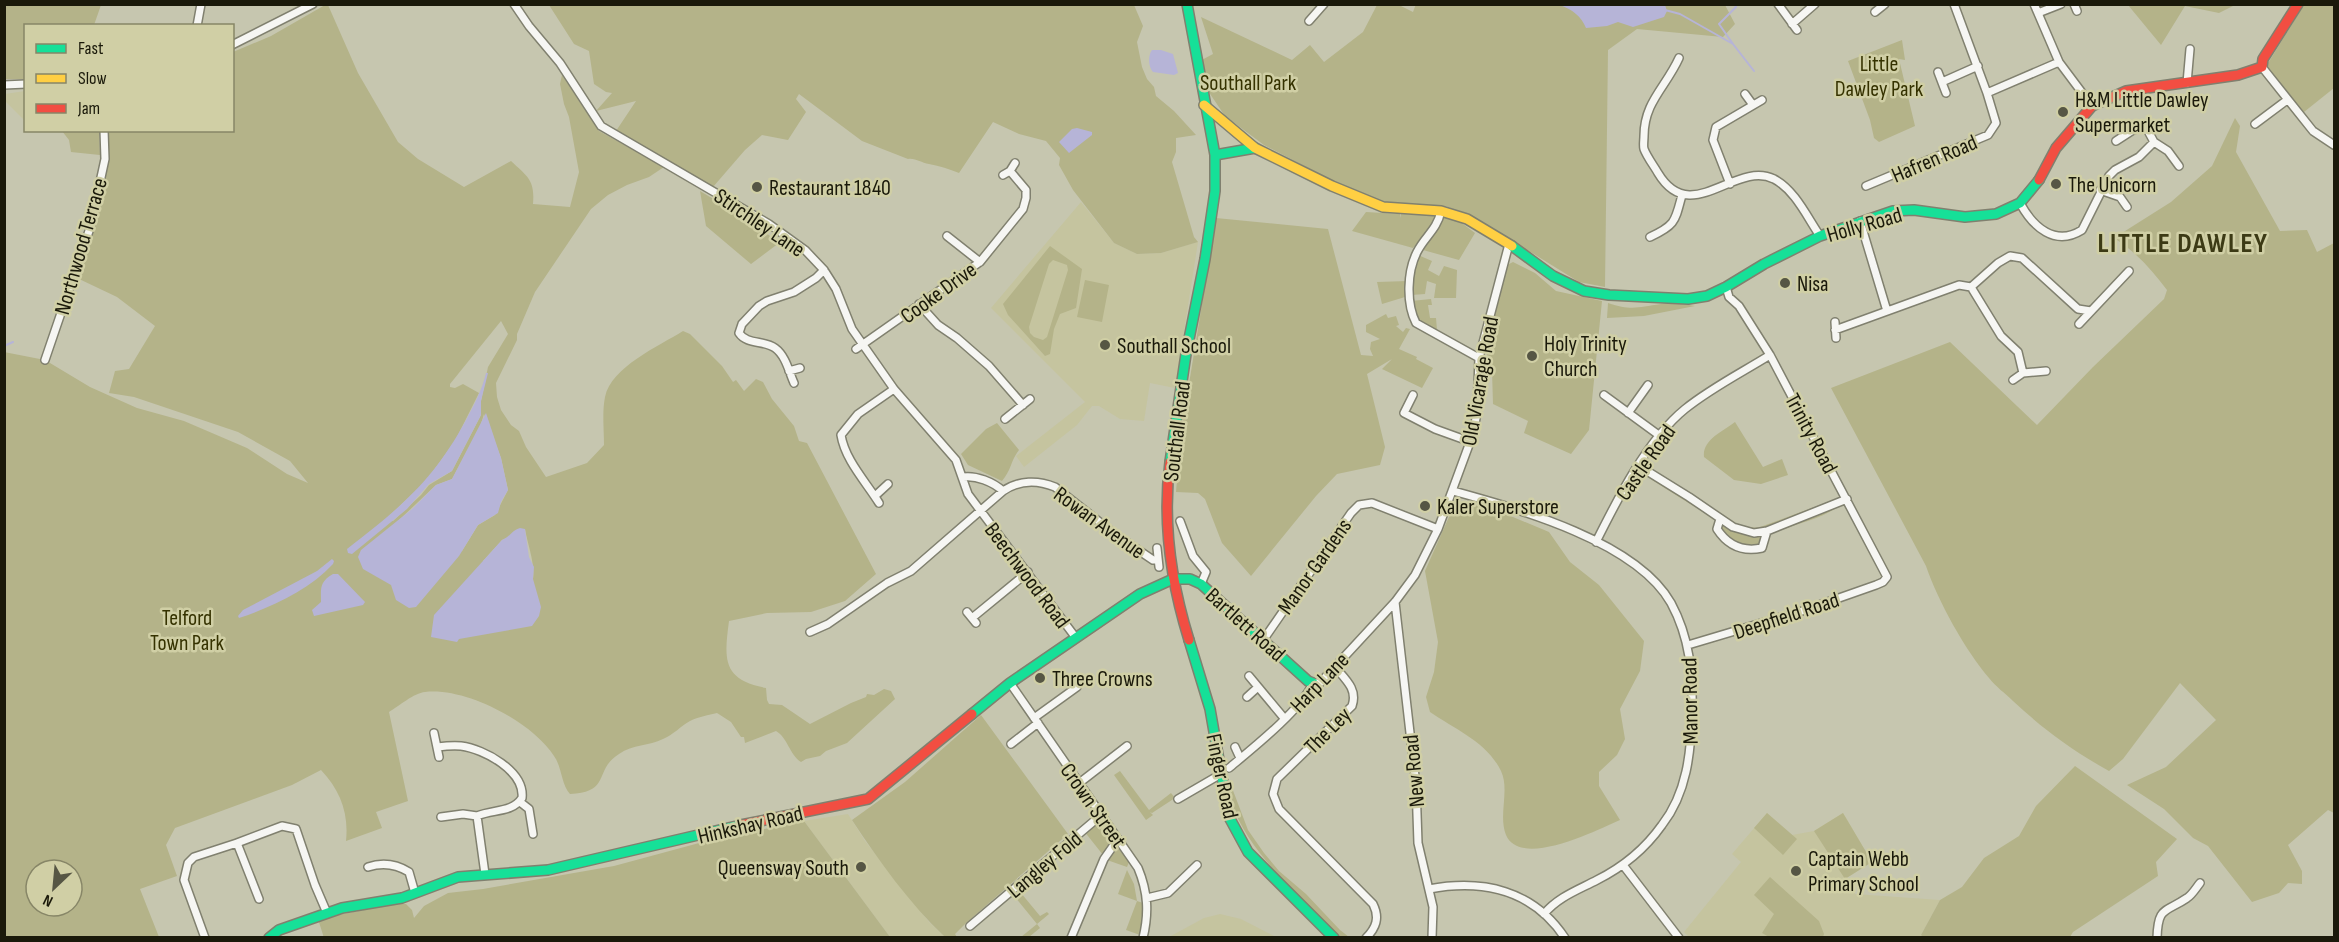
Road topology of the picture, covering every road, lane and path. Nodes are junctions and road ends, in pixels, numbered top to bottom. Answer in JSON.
{"nodes":[{"id":1,"x":201,"y":4,"type":"edge"},
{"id":2,"x":313,"y":4,"type":"edge"},
{"id":3,"x":514,"y":4,"type":"edge"},
{"id":4,"x":1187,"y":4,"type":"edge"},
{"id":5,"x":1324,"y":4,"type":"edge"},
{"id":6,"x":1778,"y":4,"type":"edge"},
{"id":7,"x":1815,"y":4,"type":"edge"},
{"id":8,"x":1954,"y":4,"type":"edge"},
{"id":9,"x":2034,"y":4,"type":"edge"},
{"id":10,"x":2061,"y":4,"type":"edge"},
{"id":11,"x":2298,"y":4,"type":"edge"},
{"id":12,"x":1882,"y":5,"type":"edge"},
{"id":13,"x":1875,"y":12,"type":"dead end"},
{"id":14,"x":2038,"y":14,"type":"junction"},
{"id":15,"x":1309,"y":21,"type":"dead end"},
{"id":16,"x":197,"y":24,"type":"edge"},
{"id":17,"x":234,"y":44,"type":"edge"},
{"id":18,"x":2190,"y":49,"type":"dead end"},
{"id":19,"x":1679,"y":58,"type":"dead end"},
{"id":20,"x":2059,"y":62,"type":"junction"},
{"id":21,"x":1978,"y":66,"type":"junction"},
{"id":22,"x":2262,"y":67,"type":"junction"},
{"id":23,"x":1938,"y":72,"type":"dead end"},
{"id":24,"x":1942,"y":82,"type":"junction"},
{"id":25,"x":2187,"y":83,"type":"junction"},
{"id":26,"x":24,"y":84,"type":"edge"},
{"id":27,"x":4,"y":85,"type":"edge"},
{"id":28,"x":1946,"y":93,"type":"dead end"},
{"id":29,"x":1987,"y":93,"type":"junction"},
{"id":30,"x":1745,"y":94,"type":"dead end"},
{"id":31,"x":1762,"y":100,"type":"dead end"},
{"id":32,"x":2287,"y":100,"type":"junction"},
{"id":33,"x":1204,"y":105,"type":"junction"},
{"id":34,"x":1753,"y":105,"type":"junction"},
{"id":35,"x":2092,"y":106,"type":"junction"},
{"id":36,"x":2255,"y":124,"type":"dead end"},
{"id":37,"x":104,"y":132,"type":"edge"},
{"id":38,"x":2116,"y":141,"type":"dead end"},
{"id":39,"x":2154,"y":142,"type":"junction"},
{"id":40,"x":2334,"y":145,"type":"edge"},
{"id":41,"x":1255,"y":148,"type":"junction"},
{"id":42,"x":1215,"y":155,"type":"junction"},
{"id":43,"x":1015,"y":163,"type":"dead end"},
{"id":44,"x":2179,"y":166,"type":"dead end"},
{"id":45,"x":1730,"y":184,"type":"junction"},
{"id":46,"x":1866,"y":186,"type":"dead end"},
{"id":47,"x":2100,"y":190,"type":"junction"},
{"id":48,"x":1682,"y":195,"type":"junction"},
{"id":49,"x":2020,"y":203,"type":"junction"},
{"id":50,"x":2127,"y":207,"type":"dead end"},
{"id":51,"x":1441,"y":211,"type":"junction"},
{"id":52,"x":1860,"y":221,"type":"junction"},
{"id":53,"x":947,"y":236,"type":"dead end"},
{"id":54,"x":1820,"y":236,"type":"junction"},
{"id":55,"x":1650,"y":237,"type":"dead end"},
{"id":56,"x":1509,"y":243,"type":"junction"},
{"id":57,"x":980,"y":262,"type":"junction"},
{"id":58,"x":824,"y":270,"type":"junction"},
{"id":59,"x":2129,"y":271,"type":"dead end"},
{"id":60,"x":1726,"y":287,"type":"junction"},
{"id":61,"x":1971,"y":287,"type":"junction"},
{"id":62,"x":919,"y":304,"type":"junction"},
{"id":63,"x":1887,"y":311,"type":"junction"},
{"id":64,"x":2091,"y":311,"type":"junction"},
{"id":65,"x":2079,"y":324,"type":"dead end"},
{"id":66,"x":1835,"y":330,"type":"dead end"},
{"id":67,"x":863,"y":346,"type":"junction"},
{"id":68,"x":856,"y":349,"type":"dead end"},
{"id":69,"x":1770,"y":356,"type":"junction"},
{"id":70,"x":1479,"y":358,"type":"junction"},
{"id":71,"x":45,"y":360,"type":"dead end"},
{"id":72,"x":800,"y":368,"type":"dead end"},
{"id":73,"x":789,"y":371,"type":"junction"},
{"id":74,"x":2046,"y":372,"type":"dead end"},
{"id":75,"x":2023,"y":373,"type":"junction"},
{"id":76,"x":2013,"y":380,"type":"dead end"},
{"id":77,"x":794,"y":383,"type":"dead end"},
{"id":78,"x":1648,"y":385,"type":"dead end"},
{"id":79,"x":894,"y":389,"type":"junction"},
{"id":80,"x":1413,"y":394,"type":"dead end"},
{"id":81,"x":1604,"y":395,"type":"dead end"},
{"id":82,"x":1030,"y":399,"type":"dead end"},
{"id":83,"x":1023,"y":405,"type":"junction"},
{"id":84,"x":1628,"y":413,"type":"junction"},
{"id":85,"x":1005,"y":419,"type":"dead end"},
{"id":86,"x":1660,"y":436,"type":"junction"},
{"id":87,"x":1471,"y":442,"type":"junction"},
{"id":88,"x":1639,"y":466,"type":"junction"},
{"id":89,"x":963,"y":477,"type":"junction"},
{"id":90,"x":888,"y":484,"type":"dead end"},
{"id":91,"x":1003,"y":491,"type":"junction"},
{"id":92,"x":1453,"y":491,"type":"junction"},
{"id":93,"x":1847,"y":499,"type":"junction"},
{"id":94,"x":980,"y":511,"type":"junction"},
{"id":95,"x":1720,"y":519,"type":"junction"},
{"id":96,"x":1179,"y":521,"type":"dead end"},
{"id":97,"x":1438,"y":529,"type":"junction"},
{"id":98,"x":1767,"y":531,"type":"junction"},
{"id":99,"x":1596,"y":542,"type":"junction"},
{"id":100,"x":1157,"y":548,"type":"dead end"},
{"id":101,"x":1028,"y":572,"type":"junction"},
{"id":102,"x":1173,"y":579,"type":"junction"},
{"id":103,"x":1883,"y":582,"type":"joint"},
{"id":104,"x":1201,"y":584,"type":"junction"},
{"id":105,"x":1395,"y":602,"type":"junction"},
{"id":106,"x":972,"y":617,"type":"dead end"},
{"id":107,"x":810,"y":632,"type":"dead end"},
{"id":108,"x":1076,"y":638,"type":"junction"},
{"id":109,"x":1264,"y":639,"type":"junction"},
{"id":110,"x":1688,"y":645,"type":"junction"},
{"id":111,"x":1335,"y":667,"type":"junction"},
{"id":112,"x":1249,"y":676,"type":"dead end"},
{"id":113,"x":1010,"y":683,"type":"junction"},
{"id":114,"x":1313,"y":683,"type":"junction"},
{"id":115,"x":1077,"y":687,"type":"dead end"},
{"id":116,"x":1258,"y":687,"type":"junction"},
{"id":117,"x":1247,"y":697,"type":"dead end"},
{"id":118,"x":1284,"y":718,"type":"junction"},
{"id":119,"x":1036,"y":721,"type":"junction"},
{"id":120,"x":434,"y":733,"type":"dead end"},
{"id":121,"x":1011,"y":744,"type":"dead end"},
{"id":122,"x":1127,"y":746,"type":"dead end"},
{"id":123,"x":437,"y":747,"type":"junction"},
{"id":124,"x":1235,"y":747,"type":"dead end"},
{"id":125,"x":439,"y":757,"type":"dead end"},
{"id":126,"x":1240,"y":758,"type":"junction"},
{"id":127,"x":1225,"y":771,"type":"junction"},
{"id":128,"x":1078,"y":784,"type":"junction"},
{"id":129,"x":1273,"y":789,"type":"joint"},
{"id":130,"x":1178,"y":799,"type":"dead end"},
{"id":131,"x":520,"y":802,"type":"junction"},
{"id":132,"x":477,"y":816,"type":"junction"},
{"id":133,"x":1100,"y":816,"type":"junction"},
{"id":134,"x":441,"y":817,"type":"dead end"},
{"id":135,"x":533,"y":834,"type":"dead end"},
{"id":136,"x":1118,"y":839,"type":"junction"},
{"id":137,"x":237,"y":843,"type":"junction"},
{"id":138,"x":1197,"y":865,"type":"dead end"},
{"id":139,"x":1623,"y":865,"type":"junction"},
{"id":140,"x":368,"y":867,"type":"dead end"},
{"id":141,"x":485,"y":874,"type":"junction"},
{"id":142,"x":2200,"y":884,"type":"dead end"},
{"id":143,"x":1429,"y":889,"type":"junction"},
{"id":144,"x":415,"y":893,"type":"junction"},
{"id":145,"x":1147,"y":898,"type":"junction"},
{"id":146,"x":259,"y":899,"type":"dead end"},
{"id":147,"x":327,"y":913,"type":"junction"},
{"id":148,"x":1544,"y":914,"type":"junction"},
{"id":149,"x":970,"y":926,"type":"dead end"},
{"id":150,"x":205,"y":938,"type":"edge"},
{"id":151,"x":269,"y":938,"type":"edge"},
{"id":152,"x":1071,"y":938,"type":"edge"},
{"id":153,"x":1143,"y":938,"type":"edge"},
{"id":154,"x":1334,"y":938,"type":"edge"},
{"id":155,"x":1366,"y":938,"type":"edge"},
{"id":156,"x":1432,"y":938,"type":"edge"},
{"id":157,"x":1565,"y":938,"type":"edge"},
{"id":158,"x":1679,"y":938,"type":"edge"},
{"id":159,"x":2157,"y":938,"type":"edge"}],
"edges":[{"from":1,"to":16,"type":"street"},
{"from":2,"to":17,"type":"street"},
{"from":3,"to":58,"type":"street","name":"Stirchley Lane"},
{"from":4,"to":33,"type":"street","name":"Southall Road"},
{"from":5,"to":15,"type":"street"},
{"from":6,"to":7,"type":"street"},
{"from":8,"to":21,"type":"street"},
{"from":9,"to":14,"type":"street"},
{"from":10,"to":14,"type":"street"},
{"from":11,"to":22,"type":"street"},
{"from":12,"to":13,"type":"street"},
{"from":14,"to":20,"type":"street"},
{"from":18,"to":25,"type":"street"},
{"from":19,"to":48,"type":"street"},
{"from":20,"to":29,"type":"street"},
{"from":20,"to":35,"type":"street"},
{"from":21,"to":24,"type":"street"},
{"from":21,"to":29,"type":"street"},
{"from":22,"to":25,"type":"street","name":"Holly Road"},
{"from":22,"to":32,"type":"street"},
{"from":23,"to":24,"type":"street"},
{"from":24,"to":28,"type":"street"},
{"from":25,"to":35,"type":"street","name":"Holly Road"},
{"from":26,"to":27,"type":"street"},
{"from":29,"to":46,"type":"street","name":"Hafren Road"},
{"from":30,"to":34,"type":"street"},
{"from":31,"to":34,"type":"street"},
{"from":32,"to":36,"type":"street"},
{"from":32,"to":40,"type":"street"},
{"from":33,"to":41,"type":"street"},
{"from":33,"to":42,"type":"street","name":"Southall Road"},
{"from":34,"to":45,"type":"street"},
{"from":35,"to":49,"type":"street","name":"Holly Road"},
{"from":37,"to":71,"type":"street","name":"Northwood Terrace"},
{"from":38,"to":39,"type":"street"},
{"from":39,"to":44,"type":"street"},
{"from":39,"to":47,"type":"street"},
{"from":41,"to":42,"type":"street"},
{"from":41,"to":51,"type":"street"},
{"from":42,"to":102,"type":"street","name":"Southall Road"},
{"from":43,"to":57,"type":"street","name":"Cooke Drive"},
{"from":45,"to":48,"type":"street"},
{"from":45,"to":54,"type":"street"},
{"from":47,"to":49,"type":"street"},
{"from":47,"to":50,"type":"street"},
{"from":48,"to":55,"type":"street"},
{"from":49,"to":52,"type":"street","name":"Holly Road"},
{"from":51,"to":56,"type":"street"},
{"from":51,"to":70,"type":"street"},
{"from":52,"to":54,"type":"street","name":"Holly Road"},
{"from":52,"to":63,"type":"street"},
{"from":53,"to":57,"type":"street"},
{"from":54,"to":60,"type":"street","name":"Holly Road"},
{"from":56,"to":60,"type":"street","name":"Holly Road"},
{"from":56,"to":70,"type":"street","name":"Old Vicarage Road"},
{"from":57,"to":62,"type":"street","name":"Cooke Drive"},
{"from":58,"to":67,"type":"street","name":"Stirchley Lane"},
{"from":58,"to":73,"type":"street"},
{"from":59,"to":64,"type":"street"},
{"from":60,"to":69,"type":"street","name":"Trinity Road"},
{"from":61,"to":63,"type":"street"},
{"from":61,"to":64,"type":"street"},
{"from":61,"to":75,"type":"street"},
{"from":62,"to":67,"type":"street","name":"Cooke Drive"},
{"from":62,"to":83,"type":"street"},
{"from":63,"to":66,"type":"street"},
{"from":64,"to":65,"type":"street"},
{"from":67,"to":68,"type":"street","name":"Cooke Drive"},
{"from":67,"to":79,"type":"street","name":"Stirchley Lane"},
{"from":69,"to":86,"type":"street","name":"Castle Road"},
{"from":69,"to":93,"type":"street","name":"Trinity Road"},
{"from":70,"to":87,"type":"street","name":"Old Vicarage Road"},
{"from":72,"to":73,"type":"street"},
{"from":73,"to":77,"type":"street"},
{"from":74,"to":75,"type":"street"},
{"from":75,"to":76,"type":"street"},
{"from":78,"to":84,"type":"street"},
{"from":79,"to":89,"type":"street","name":"Stirchley Lane"},
{"from":79,"to":90,"type":"street"},
{"from":80,"to":87,"type":"street"},
{"from":81,"to":84,"type":"street"},
{"from":82,"to":83,"type":"street"},
{"from":83,"to":85,"type":"street"},
{"from":84,"to":86,"type":"street"},
{"from":86,"to":88,"type":"street","name":"Castle Road"},
{"from":87,"to":92,"type":"street","name":"Old Vicarage Road"},
{"from":88,"to":95,"type":"street"},
{"from":88,"to":99,"type":"street","name":"Castle Road"},
{"from":89,"to":91,"type":"street"},
{"from":89,"to":94,"type":"street","name":"Stirchley Lane"},
{"from":91,"to":94,"type":"street","name":"Rowan Avenue"},
{"from":91,"to":100,"type":"street","name":"Rowan Avenue"},
{"from":92,"to":97,"type":"street","name":"Old Vicarage Road"},
{"from":92,"to":99,"type":"street","name":"Manor Road"},
{"from":93,"to":98,"type":"street"},
{"from":93,"to":103,"type":"street","name":"Trinity Road"},
{"from":94,"to":101,"type":"street","name":"Beechwood Road"},
{"from":94,"to":107,"type":"street","name":"Rowan Avenue"},
{"from":95,"to":98,"type":"street"},
{"from":95,"to":98,"type":"street"},
{"from":96,"to":104,"type":"street"},
{"from":97,"to":105,"type":"street","name":"Old Vicarage Road"},
{"from":97,"to":109,"type":"street","name":"Manor Gardens"},
{"from":99,"to":110,"type":"street","name":"Manor Road"},
{"from":101,"to":106,"type":"street"},
{"from":101,"to":108,"type":"street","name":"Beechwood Road"},
{"from":102,"to":104,"type":"street","name":"Bartlett Road"},
{"from":102,"to":108,"type":"street","name":"Hinkshay Road"},
{"from":102,"to":127,"type":"street","name":"Finger Road"},
{"from":103,"to":110,"type":"street","name":"Deepfield Road"},
{"from":104,"to":109,"type":"street","name":"Bartlett Road"},
{"from":105,"to":111,"type":"street","name":"Harp Lane"},
{"from":105,"to":143,"type":"street","name":"New Road"},
{"from":108,"to":113,"type":"street","name":"Hinkshay Road"},
{"from":109,"to":114,"type":"street","name":"Bartlett Road"},
{"from":110,"to":139,"type":"street","name":"Manor Road"},
{"from":111,"to":114,"type":"street","name":"Harp Lane"},
{"from":111,"to":129,"type":"street","name":"The Ley"},
{"from":112,"to":116,"type":"street"},
{"from":113,"to":119,"type":"street","name":"Crown Street"},
{"from":113,"to":141,"type":"street","name":"Hinkshay Road"},
{"from":114,"to":118,"type":"street","name":"Harp Lane"},
{"from":115,"to":119,"type":"street"},
{"from":116,"to":117,"type":"street"},
{"from":116,"to":118,"type":"street"},
{"from":118,"to":126,"type":"street","name":"Harp Lane"},
{"from":119,"to":121,"type":"street"},
{"from":119,"to":128,"type":"street","name":"Crown Street"},
{"from":120,"to":123,"type":"street"},
{"from":122,"to":128,"type":"street"},
{"from":123,"to":125,"type":"street"},
{"from":123,"to":131,"type":"street"},
{"from":124,"to":126,"type":"street"},
{"from":126,"to":127,"type":"street","name":"Harp Lane"},
{"from":127,"to":130,"type":"street","name":"Harp Lane"},
{"from":127,"to":154,"type":"street","name":"Finger Road"},
{"from":128,"to":133,"type":"street","name":"Crown Street"},
{"from":129,"to":155,"type":"street","name":"Finger Road"},
{"from":131,"to":132,"type":"street"},
{"from":131,"to":135,"type":"street"},
{"from":132,"to":134,"type":"street"},
{"from":132,"to":141,"type":"street"},
{"from":133,"to":136,"type":"street","name":"Crown Street"},
{"from":133,"to":149,"type":"street","name":"Langley Fold"},
{"from":136,"to":145,"type":"street","name":"Crown Street"},
{"from":136,"to":152,"type":"street"},
{"from":137,"to":146,"type":"street"},
{"from":137,"to":147,"type":"street"},
{"from":137,"to":150,"type":"street"},
{"from":138,"to":145,"type":"street"},
{"from":139,"to":148,"type":"street","name":"Manor Road"},
{"from":139,"to":158,"type":"street"},
{"from":140,"to":144,"type":"street"},
{"from":141,"to":144,"type":"street","name":"Hinkshay Road"},
{"from":142,"to":159,"type":"street"},
{"from":143,"to":148,"type":"street"},
{"from":143,"to":156,"type":"street","name":"New Road"},
{"from":144,"to":147,"type":"street","name":"Hinkshay Road"},
{"from":145,"to":153,"type":"street","name":"Crown Street"},
{"from":147,"to":151,"type":"street","name":"Hinkshay Road"},
{"from":148,"to":157,"type":"street"}]}
